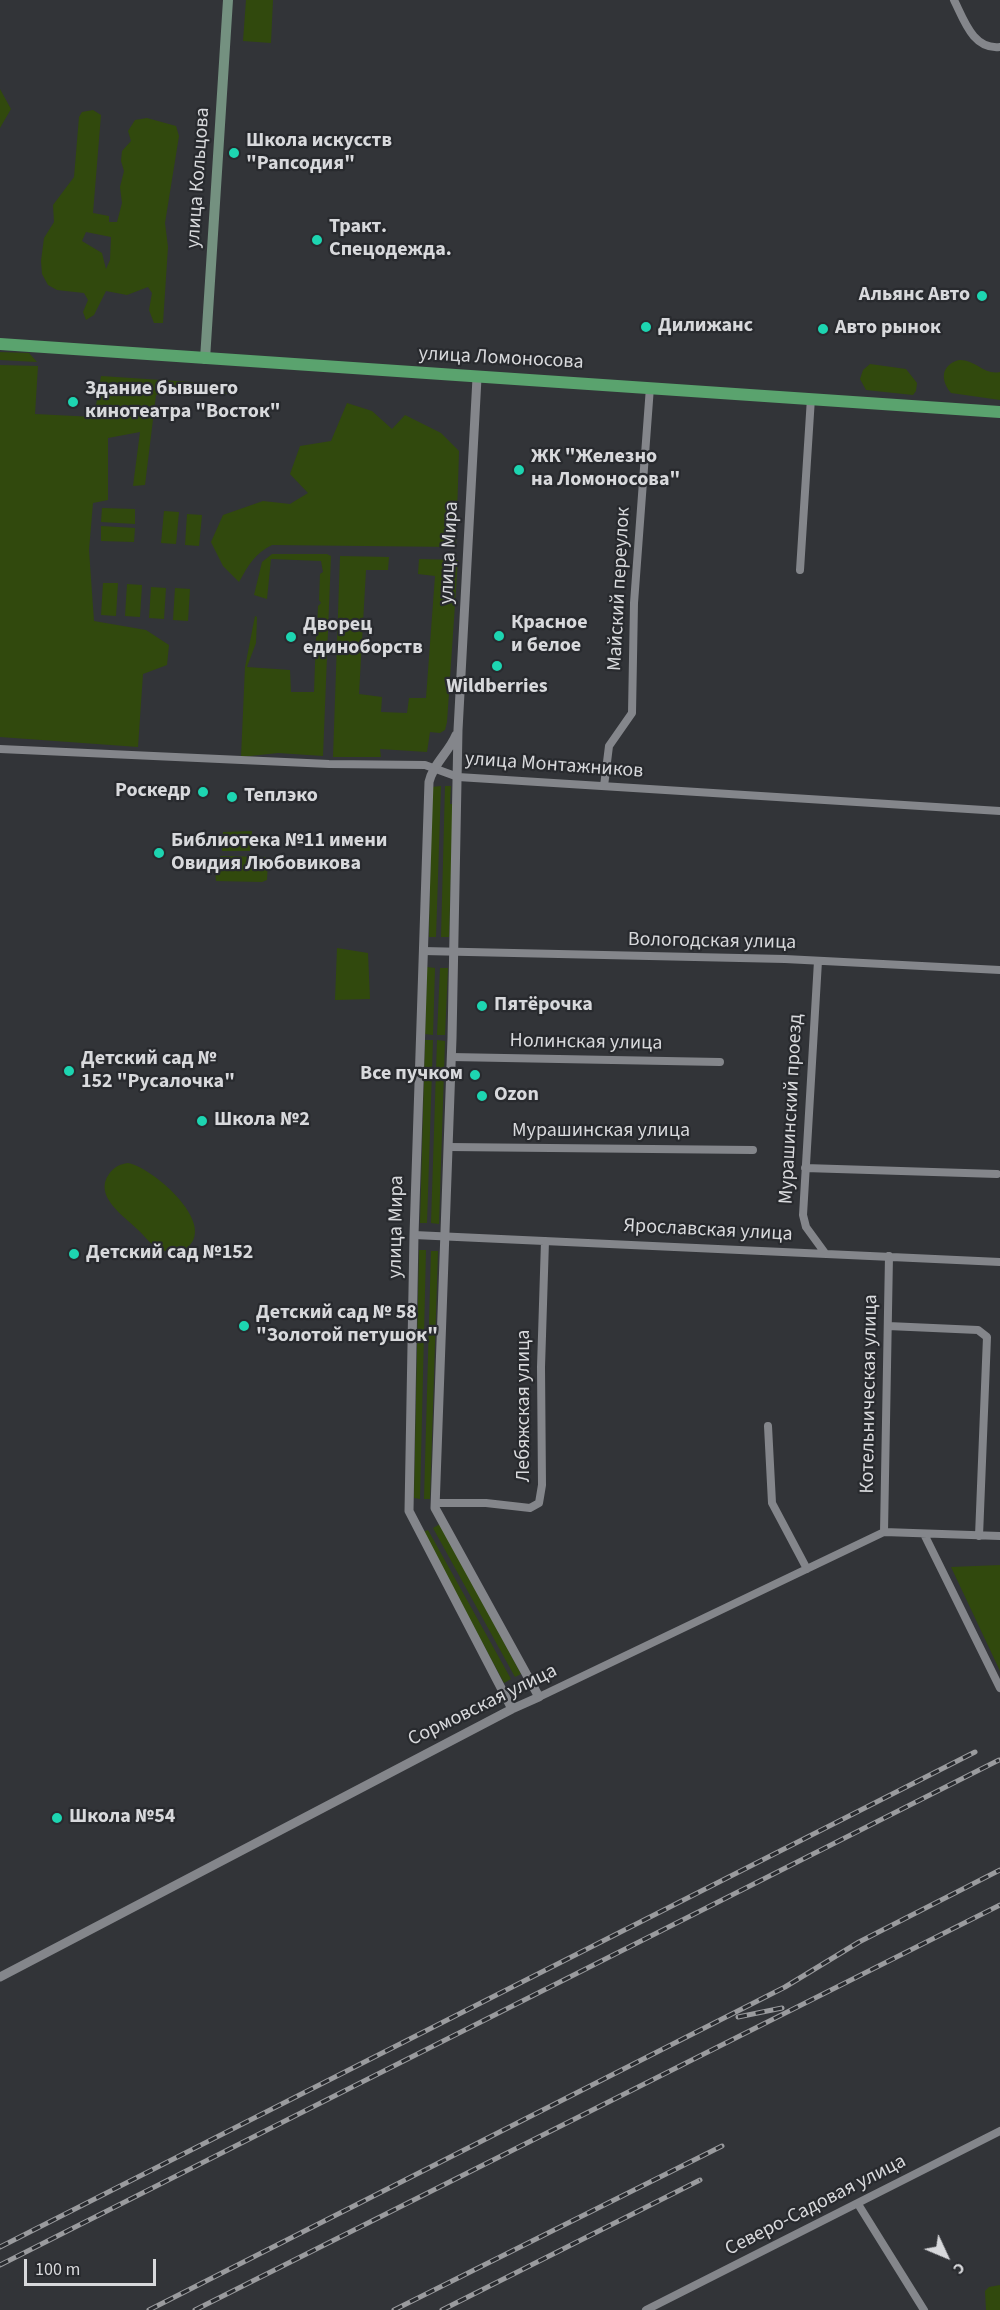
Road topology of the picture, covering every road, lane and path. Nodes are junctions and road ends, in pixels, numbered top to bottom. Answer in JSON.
{"nodes":[{"id":1,"x":228,"y":0,"type":"edge"},
{"id":2,"x":954,"y":0,"type":"edge"},
{"id":3,"x":1000,"y":47,"type":"edge"},
{"id":4,"x":0,"y":344,"type":"edge"},
{"id":5,"x":205,"y":359,"type":"junction"},
{"id":6,"x":477,"y":378,"type":"junction"},
{"id":7,"x":650,"y":387,"type":"junction"},
{"id":8,"x":811,"y":398,"type":"junction"},
{"id":9,"x":1000,"y":412,"type":"edge"},
{"id":10,"x":800,"y":570,"type":"dead end"},
{"id":11,"x":458,"y":730,"type":"junction"},
{"id":12,"x":0,"y":749,"type":"edge"},
{"id":13,"x":434,"y":767,"type":"junction"},
{"id":14,"x":458,"y":777,"type":"junction"},
{"id":15,"x":604,"y":786,"type":"junction"},
{"id":16,"x":1000,"y":811,"type":"edge"},
{"id":17,"x":423,"y":951,"type":"junction"},
{"id":18,"x":454,"y":951,"type":"junction"},
{"id":19,"x":818,"y":961,"type":"junction"},
{"id":20,"x":1000,"y":970,"type":"edge"},
{"id":21,"x":452,"y":1057,"type":"junction"},
{"id":22,"x":720,"y":1062,"type":"dead end"},
{"id":23,"x":448,"y":1147,"type":"junction"},
{"id":24,"x":753,"y":1150,"type":"dead end"},
{"id":25,"x":806,"y":1168,"type":"junction"},
{"id":26,"x":997,"y":1174,"type":"dead end"},
{"id":27,"x":414,"y":1235,"type":"junction"},
{"id":28,"x":445,"y":1236,"type":"junction"},
{"id":29,"x":545,"y":1241,"type":"junction"},
{"id":30,"x":825,"y":1253,"type":"junction"},
{"id":31,"x":889,"y":1257,"type":"junction"},
{"id":32,"x":1000,"y":1262,"type":"edge"},
{"id":33,"x":888,"y":1326,"type":"junction"},
{"id":34,"x":768,"y":1426,"type":"dead end"},
{"id":35,"x":435,"y":1503,"type":"junction"},
{"id":36,"x":884,"y":1532,"type":"junction"},
{"id":37,"x":924,"y":1534,"type":"junction"},
{"id":38,"x":979,"y":1536,"type":"junction"},
{"id":39,"x":1000,"y":1536,"type":"edge"},
{"id":40,"x":807,"y":1569,"type":"junction"},
{"id":41,"x":1000,"y":1688,"type":"edge"},
{"id":42,"x":540,"y":1697,"type":"junction"},
{"id":43,"x":512,"y":1709,"type":"junction"},
{"id":44,"x":0,"y":1977,"type":"edge"},
{"id":45,"x":1000,"y":2130,"type":"edge"},
{"id":46,"x":858,"y":2204,"type":"junction"},
{"id":47,"x":646,"y":2310,"type":"edge"},
{"id":48,"x":924,"y":2310,"type":"edge"}],
"edges":[{"from":1,"to":5,"type":"main road","name":"улица Кольцова"},
{"from":2,"to":3,"type":"street"},
{"from":4,"to":5,"type":"highway","name":"улица Ломоносова"},
{"from":5,"to":6,"type":"highway","name":"улица Ломоносова"},
{"from":6,"to":7,"type":"highway","name":"улица Ломоносова"},
{"from":6,"to":11,"type":"street","name":"улица Мира"},
{"from":7,"to":8,"type":"highway","name":"улица Ломоносова"},
{"from":7,"to":15,"type":"street","name":"Майский переулок"},
{"from":8,"to":9,"type":"highway","name":"улица Ломоносова"},
{"from":8,"to":10,"type":"street"},
{"from":11,"to":13,"type":"street","name":"улица Мира"},
{"from":11,"to":14,"type":"street","name":"улица Мира"},
{"from":12,"to":13,"type":"street","name":"улица Монтажников"},
{"from":13,"to":14,"type":"street","name":"улица Монтажников"},
{"from":13,"to":17,"type":"street","name":"улица Мира"},
{"from":14,"to":15,"type":"street","name":"улица Монтажников"},
{"from":14,"to":18,"type":"street","name":"улица Мира"},
{"from":15,"to":16,"type":"street","name":"улица Монтажников"},
{"from":17,"to":18,"type":"street","name":"Вологодская улица"},
{"from":17,"to":27,"type":"street","name":"улица Мира"},
{"from":18,"to":19,"type":"street","name":"Вологодская улица"},
{"from":18,"to":21,"type":"street","name":"улица Мира"},
{"from":19,"to":20,"type":"street","name":"Вологодская улица"},
{"from":19,"to":25,"type":"street","name":"Мурашинский проезд"},
{"from":21,"to":22,"type":"street","name":"Нолинская улица"},
{"from":21,"to":23,"type":"street","name":"улица Мира"},
{"from":23,"to":24,"type":"street","name":"Мурашинская улица"},
{"from":23,"to":28,"type":"street","name":"улица Мира"},
{"from":25,"to":26,"type":"street"},
{"from":25,"to":30,"type":"street","name":"Мурашинский проезд"},
{"from":27,"to":28,"type":"street","name":"Ярославская улица"},
{"from":27,"to":43,"type":"street","name":"улица Мира"},
{"from":28,"to":29,"type":"street","name":"Ярославская улица"},
{"from":28,"to":35,"type":"street","name":"улица Мира"},
{"from":29,"to":30,"type":"street","name":"Ярославская улица"},
{"from":29,"to":35,"type":"street","name":"Лебяжская улица"},
{"from":30,"to":31,"type":"street","name":"Ярославская улица"},
{"from":31,"to":32,"type":"street","name":"Ярославская улица"},
{"from":31,"to":33,"type":"street","name":"Котельническая улица"},
{"from":33,"to":36,"type":"street","name":"Котельническая улица"},
{"from":33,"to":38,"type":"street"},
{"from":34,"to":40,"type":"street"},
{"from":35,"to":42,"type":"street","name":"улица Мира"},
{"from":36,"to":37,"type":"street","name":"Сормовская улица"},
{"from":36,"to":40,"type":"street","name":"Сормовская улица"},
{"from":37,"to":38,"type":"street","name":"Сормовская улица"},
{"from":37,"to":41,"type":"street"},
{"from":38,"to":39,"type":"street","name":"Сормовская улица"},
{"from":40,"to":42,"type":"street","name":"Сормовская улица"},
{"from":42,"to":43,"type":"street","name":"Сормовская улица"},
{"from":43,"to":44,"type":"street","name":"Сормовская улица"},
{"from":45,"to":46,"type":"street","name":"Северо-Садовая улица"},
{"from":46,"to":47,"type":"street","name":"Северо-Садовая улица"},
{"from":46,"to":48,"type":"street"}]}
